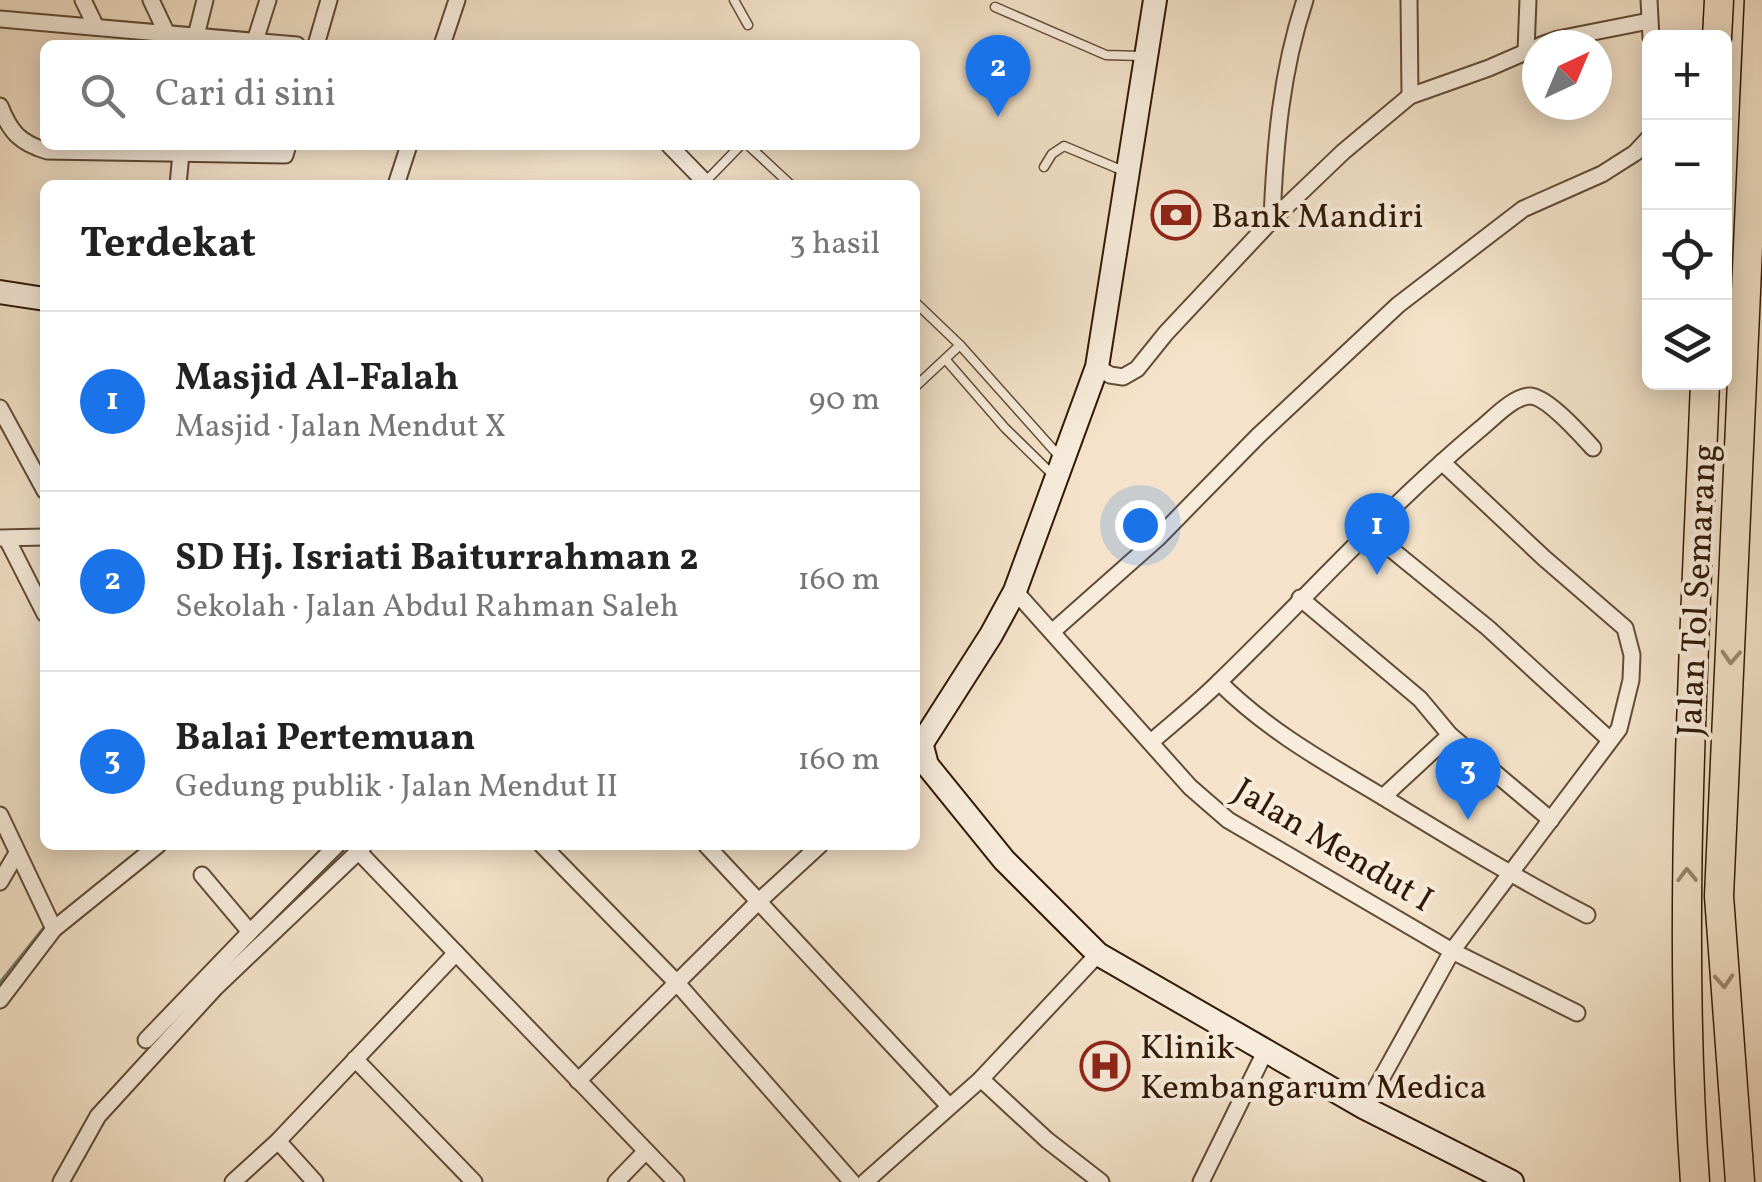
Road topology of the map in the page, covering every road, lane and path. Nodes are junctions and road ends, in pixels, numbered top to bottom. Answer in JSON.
{"nodes":[{"id":1,"x":83,"y":0,"type":"edge"},
{"id":2,"x":151,"y":0,"type":"edge"},
{"id":3,"x":205,"y":0,"type":"edge"},
{"id":4,"x":268,"y":0,"type":"edge"},
{"id":5,"x":330,"y":0,"type":"edge"},
{"id":6,"x":457,"y":0,"type":"edge"},
{"id":7,"x":734,"y":0,"type":"edge"},
{"id":8,"x":1155,"y":0,"type":"edge"},
{"id":9,"x":1305,"y":0,"type":"edge"},
{"id":10,"x":1408,"y":0,"type":"edge"},
{"id":11,"x":1528,"y":0,"type":"edge"},
{"id":12,"x":1649,"y":0,"type":"edge"},
{"id":13,"x":1718,"y":0,"type":"edge"},
{"id":14,"x":1759,"y":0,"type":"edge"},
{"id":15,"x":995,"y":7,"type":"dead end"},
{"id":16,"x":0,"y":19,"type":"edge"},
{"id":17,"x":748,"y":26,"type":"dead end"},
{"id":18,"x":96,"y":28,"type":"junction"},
{"id":19,"x":1650,"y":29,"type":"edge"},
{"id":20,"x":1532,"y":30,"type":"edge"},
{"id":21,"x":1717,"y":30,"type":"edge"},
{"id":22,"x":1612,"y":33,"type":"edge"},
{"id":23,"x":167,"y":34,"type":"junction"},
{"id":24,"x":196,"y":36,"type":"junction"},
{"id":25,"x":243,"y":40,"type":"edge"},
{"id":26,"x":255,"y":40,"type":"edge"},
{"id":27,"x":318,"y":40,"type":"edge"},
{"id":28,"x":444,"y":40,"type":"edge"},
{"id":29,"x":1522,"y":54,"type":"edge"},
{"id":30,"x":1145,"y":56,"type":"junction"},
{"id":31,"x":1410,"y":96,"type":"junction"},
{"id":32,"x":0,"y":106,"type":"edge"},
{"id":33,"x":1642,"y":146,"type":"edge"},
{"id":34,"x":40,"y":149,"type":"edge"},
{"id":35,"x":44,"y":150,"type":"edge"},
{"id":36,"x":287,"y":150,"type":"edge"},
{"id":37,"x":407,"y":150,"type":"edge"},
{"id":38,"x":673,"y":150,"type":"edge"},
{"id":39,"x":739,"y":150,"type":"edge"},
{"id":40,"x":750,"y":150,"type":"edge"},
{"id":41,"x":181,"y":153,"type":"junction"},
{"id":42,"x":1044,"y":167,"type":"dead end"},
{"id":43,"x":1126,"y":172,"type":"junction"},
{"id":44,"x":178,"y":180,"type":"edge"},
{"id":45,"x":398,"y":180,"type":"edge"},
{"id":46,"x":700,"y":180,"type":"edge"},
{"id":47,"x":708,"y":180,"type":"edge"},
{"id":48,"x":785,"y":180,"type":"edge"},
{"id":49,"x":1272,"y":220,"type":"junction"},
{"id":50,"x":0,"y":292,"type":"edge"},
{"id":51,"x":40,"y":298,"type":"edge"},
{"id":52,"x":920,"y":307,"type":"edge"},
{"id":53,"x":960,"y":345,"type":"junction"},
{"id":54,"x":946,"y":360,"type":"junction"},
{"id":55,"x":1097,"y":367,"type":"junction"},
{"id":56,"x":920,"y":372,"type":"edge"},
{"id":57,"x":925,"y":378,"type":"junction"},
{"id":58,"x":920,"y":382,"type":"edge"},
{"id":59,"x":1705,"y":390,"type":"edge"},
{"id":60,"x":0,"y":408,"type":"edge"},
{"id":61,"x":1593,"y":448,"type":"dead end"},
{"id":62,"x":1442,"y":462,"type":"junction"},
{"id":63,"x":1059,"y":469,"type":"junction"},
{"id":64,"x":40,"y":482,"type":"edge"},
{"id":65,"x":1370,"y":532,"type":"junction"},
{"id":66,"x":40,"y":537,"type":"edge"},
{"id":67,"x":4,"y":538,"type":"edge"},
{"id":68,"x":1015,"y":591,"type":"junction"},
{"id":69,"x":1300,"y":598,"type":"junction"},
{"id":70,"x":40,"y":605,"type":"edge"},
{"id":71,"x":1052,"y":632,"type":"junction"},
{"id":72,"x":1219,"y":682,"type":"junction"},
{"id":73,"x":1450,"y":736,"type":"junction"},
{"id":74,"x":1610,"y":740,"type":"junction"},
{"id":75,"x":1151,"y":742,"type":"junction"},
{"id":76,"x":920,"y":752,"type":"edge"},
{"id":77,"x":920,"y":755,"type":"edge"},
{"id":78,"x":1383,"y":797,"type":"junction"},
{"id":79,"x":0,"y":815,"type":"edge"},
{"id":80,"x":1551,"y":820,"type":"junction"},
{"id":81,"x":152,"y":850,"type":"edge"},
{"id":82,"x":332,"y":850,"type":"edge"},
{"id":83,"x":360,"y":850,"type":"edge"},
{"id":84,"x":364,"y":850,"type":"edge"},
{"id":85,"x":547,"y":850,"type":"edge"},
{"id":86,"x":711,"y":850,"type":"edge"},
{"id":87,"x":815,"y":850,"type":"edge"},
{"id":88,"x":16,"y":853,"type":"junction"},
{"id":89,"x":202,"y":876,"type":"dead end"},
{"id":90,"x":1511,"y":876,"type":"junction"},
{"id":91,"x":0,"y":882,"type":"edge"},
{"id":92,"x":758,"y":902,"type":"junction"},
{"id":93,"x":1588,"y":915,"type":"dead end"},
{"id":94,"x":54,"y":928,"type":"junction"},
{"id":95,"x":250,"y":932,"type":"junction"},
{"id":96,"x":1452,"y":951,"type":"junction"},
{"id":97,"x":456,"y":953,"type":"junction"},
{"id":98,"x":1098,"y":954,"type":"junction"},
{"id":99,"x":677,"y":983,"type":"junction"},
{"id":100,"x":0,"y":1000,"type":"edge"},
{"id":101,"x":1577,"y":1013,"type":"dead end"},
{"id":102,"x":146,"y":1040,"type":"dead end"},
{"id":103,"x":1266,"y":1050,"type":"junction"},
{"id":104,"x":356,"y":1058,"type":"junction"},
{"id":105,"x":981,"y":1079,"type":"junction"},
{"id":106,"x":578,"y":1081,"type":"junction"},
{"id":107,"x":949,"y":1106,"type":"junction"},
{"id":108,"x":1365,"y":1108,"type":"junction"},
{"id":109,"x":278,"y":1142,"type":"junction"},
{"id":110,"x":646,"y":1151,"type":"junction"},
{"id":111,"x":880,"y":1169,"type":"junction"},
{"id":112,"x":60,"y":1182,"type":"edge"},
{"id":113,"x":233,"y":1182,"type":"edge"},
{"id":114,"x":316,"y":1182,"type":"edge"},
{"id":115,"x":474,"y":1182,"type":"edge"},
{"id":116,"x":616,"y":1182,"type":"edge"},
{"id":117,"x":676,"y":1182,"type":"edge"},
{"id":118,"x":852,"y":1182,"type":"edge"},
{"id":119,"x":865,"y":1182,"type":"edge"},
{"id":120,"x":893,"y":1182,"type":"edge"},
{"id":121,"x":1101,"y":1182,"type":"edge"},
{"id":122,"x":1202,"y":1182,"type":"edge"},
{"id":123,"x":1512,"y":1182,"type":"edge"},
{"id":124,"x":1695,"y":1182,"type":"edge"},
{"id":125,"x":1740,"y":1182,"type":"edge"}],
"edges":[{"from":1,"to":18,"type":"street"},
{"from":2,"to":23,"type":"street"},
{"from":3,"to":24,"type":"street"},
{"from":4,"to":26,"type":"street"},
{"from":5,"to":27,"type":"street"},
{"from":6,"to":28,"type":"street"},
{"from":7,"to":17,"type":"lane"},
{"from":8,"to":30,"type":"street"},
{"from":9,"to":49,"type":"street"},
{"from":10,"to":31,"type":"street"},
{"from":11,"to":20,"type":"street"},
{"from":12,"to":19,"type":"street"},
{"from":13,"to":21,"type":"highway"},
{"from":14,"to":125,"type":"highway","name":"Jalan Tol Semarang","one_way":true},
{"from":15,"to":30,"type":"lane"},
{"from":16,"to":18,"type":"street"},
{"from":18,"to":23,"type":"street"},
{"from":19,"to":22,"type":"street"},
{"from":23,"to":24,"type":"street"},
{"from":24,"to":25,"type":"street"},
{"from":29,"to":31,"type":"street"},
{"from":30,"to":43,"type":"street"},
{"from":31,"to":49,"type":"street"},
{"from":32,"to":34,"type":"street"},
{"from":33,"to":71,"type":"street"},
{"from":35,"to":41,"type":"street"},
{"from":36,"to":41,"type":"street"},
{"from":37,"to":45,"type":"street"},
{"from":38,"to":46,"type":"street"},
{"from":39,"to":47,"type":"lane"},
{"from":40,"to":48,"type":"lane"},
{"from":41,"to":44,"type":"street"},
{"from":42,"to":43,"type":"lane"},
{"from":43,"to":55,"type":"street"},
{"from":49,"to":55,"type":"street"},
{"from":50,"to":51,"type":"street"},
{"from":52,"to":53,"type":"lane"},
{"from":53,"to":54,"type":"lane"},
{"from":53,"to":63,"type":"lane"},
{"from":54,"to":57,"type":"lane"},
{"from":54,"to":63,"type":"lane"},
{"from":55,"to":63,"type":"street"},
{"from":56,"to":57,"type":"lane"},
{"from":57,"to":58,"type":"lane"},
{"from":124,"to":59,"type":"highway","name":"Jalan Tol Semarang","one_way":true},
{"from":60,"to":64,"type":"street"},
{"from":61,"to":62,"type":"street"},
{"from":62,"to":65,"type":"street"},
{"from":62,"to":74,"type":"street"},
{"from":63,"to":68,"type":"street"},
{"from":65,"to":69,"type":"street"},
{"from":65,"to":74,"type":"street"},
{"from":66,"to":67,"type":"street"},
{"from":67,"to":70,"type":"street"},
{"from":68,"to":71,"type":"street","name":"Jalan Mendut I"},
{"from":68,"to":76,"type":"street"},
{"from":69,"to":72,"type":"street"},
{"from":69,"to":73,"type":"street"},
{"from":71,"to":75,"type":"street","name":"Jalan Mendut I"},
{"from":72,"to":75,"type":"street"},
{"from":72,"to":78,"type":"street"},
{"from":73,"to":78,"type":"street"},
{"from":73,"to":80,"type":"street"},
{"from":74,"to":80,"type":"street"},
{"from":75,"to":96,"type":"street","name":"Jalan Mendut I"},
{"from":77,"to":98,"type":"street"},
{"from":78,"to":90,"type":"street"},
{"from":79,"to":88,"type":"street"},
{"from":80,"to":90,"type":"street"},
{"from":81,"to":94,"type":"street"},
{"from":82,"to":95,"type":"street"},
{"from":83,"to":112,"type":"street"},
{"from":84,"to":97,"type":"street"},
{"from":85,"to":99,"type":"street"},
{"from":86,"to":92,"type":"street"},
{"from":87,"to":92,"type":"street"},
{"from":88,"to":91,"type":"street"},
{"from":88,"to":94,"type":"street"},
{"from":89,"to":95,"type":"street"},
{"from":90,"to":93,"type":"street"},
{"from":90,"to":96,"type":"street"},
{"from":92,"to":99,"type":"street"},
{"from":92,"to":107,"type":"street"},
{"from":94,"to":100,"type":"street"},
{"from":95,"to":102,"type":"street"},
{"from":96,"to":101,"type":"street","name":"Jalan Mendut I"},
{"from":96,"to":108,"type":"street"},
{"from":97,"to":104,"type":"street"},
{"from":97,"to":106,"type":"street"},
{"from":98,"to":103,"type":"street"},
{"from":98,"to":105,"type":"street"},
{"from":99,"to":106,"type":"street"},
{"from":99,"to":118,"type":"street"},
{"from":103,"to":108,"type":"street"},
{"from":103,"to":122,"type":"street"},
{"from":104,"to":109,"type":"street"},
{"from":104,"to":115,"type":"street"},
{"from":105,"to":107,"type":"street"},
{"from":105,"to":121,"type":"street"},
{"from":106,"to":110,"type":"street"},
{"from":107,"to":111,"type":"street"},
{"from":108,"to":123,"type":"street"},
{"from":109,"to":113,"type":"street"},
{"from":109,"to":114,"type":"street"},
{"from":110,"to":116,"type":"street"},
{"from":110,"to":117,"type":"street"},
{"from":111,"to":119,"type":"street"},
{"from":111,"to":120,"type":"street"}]}
